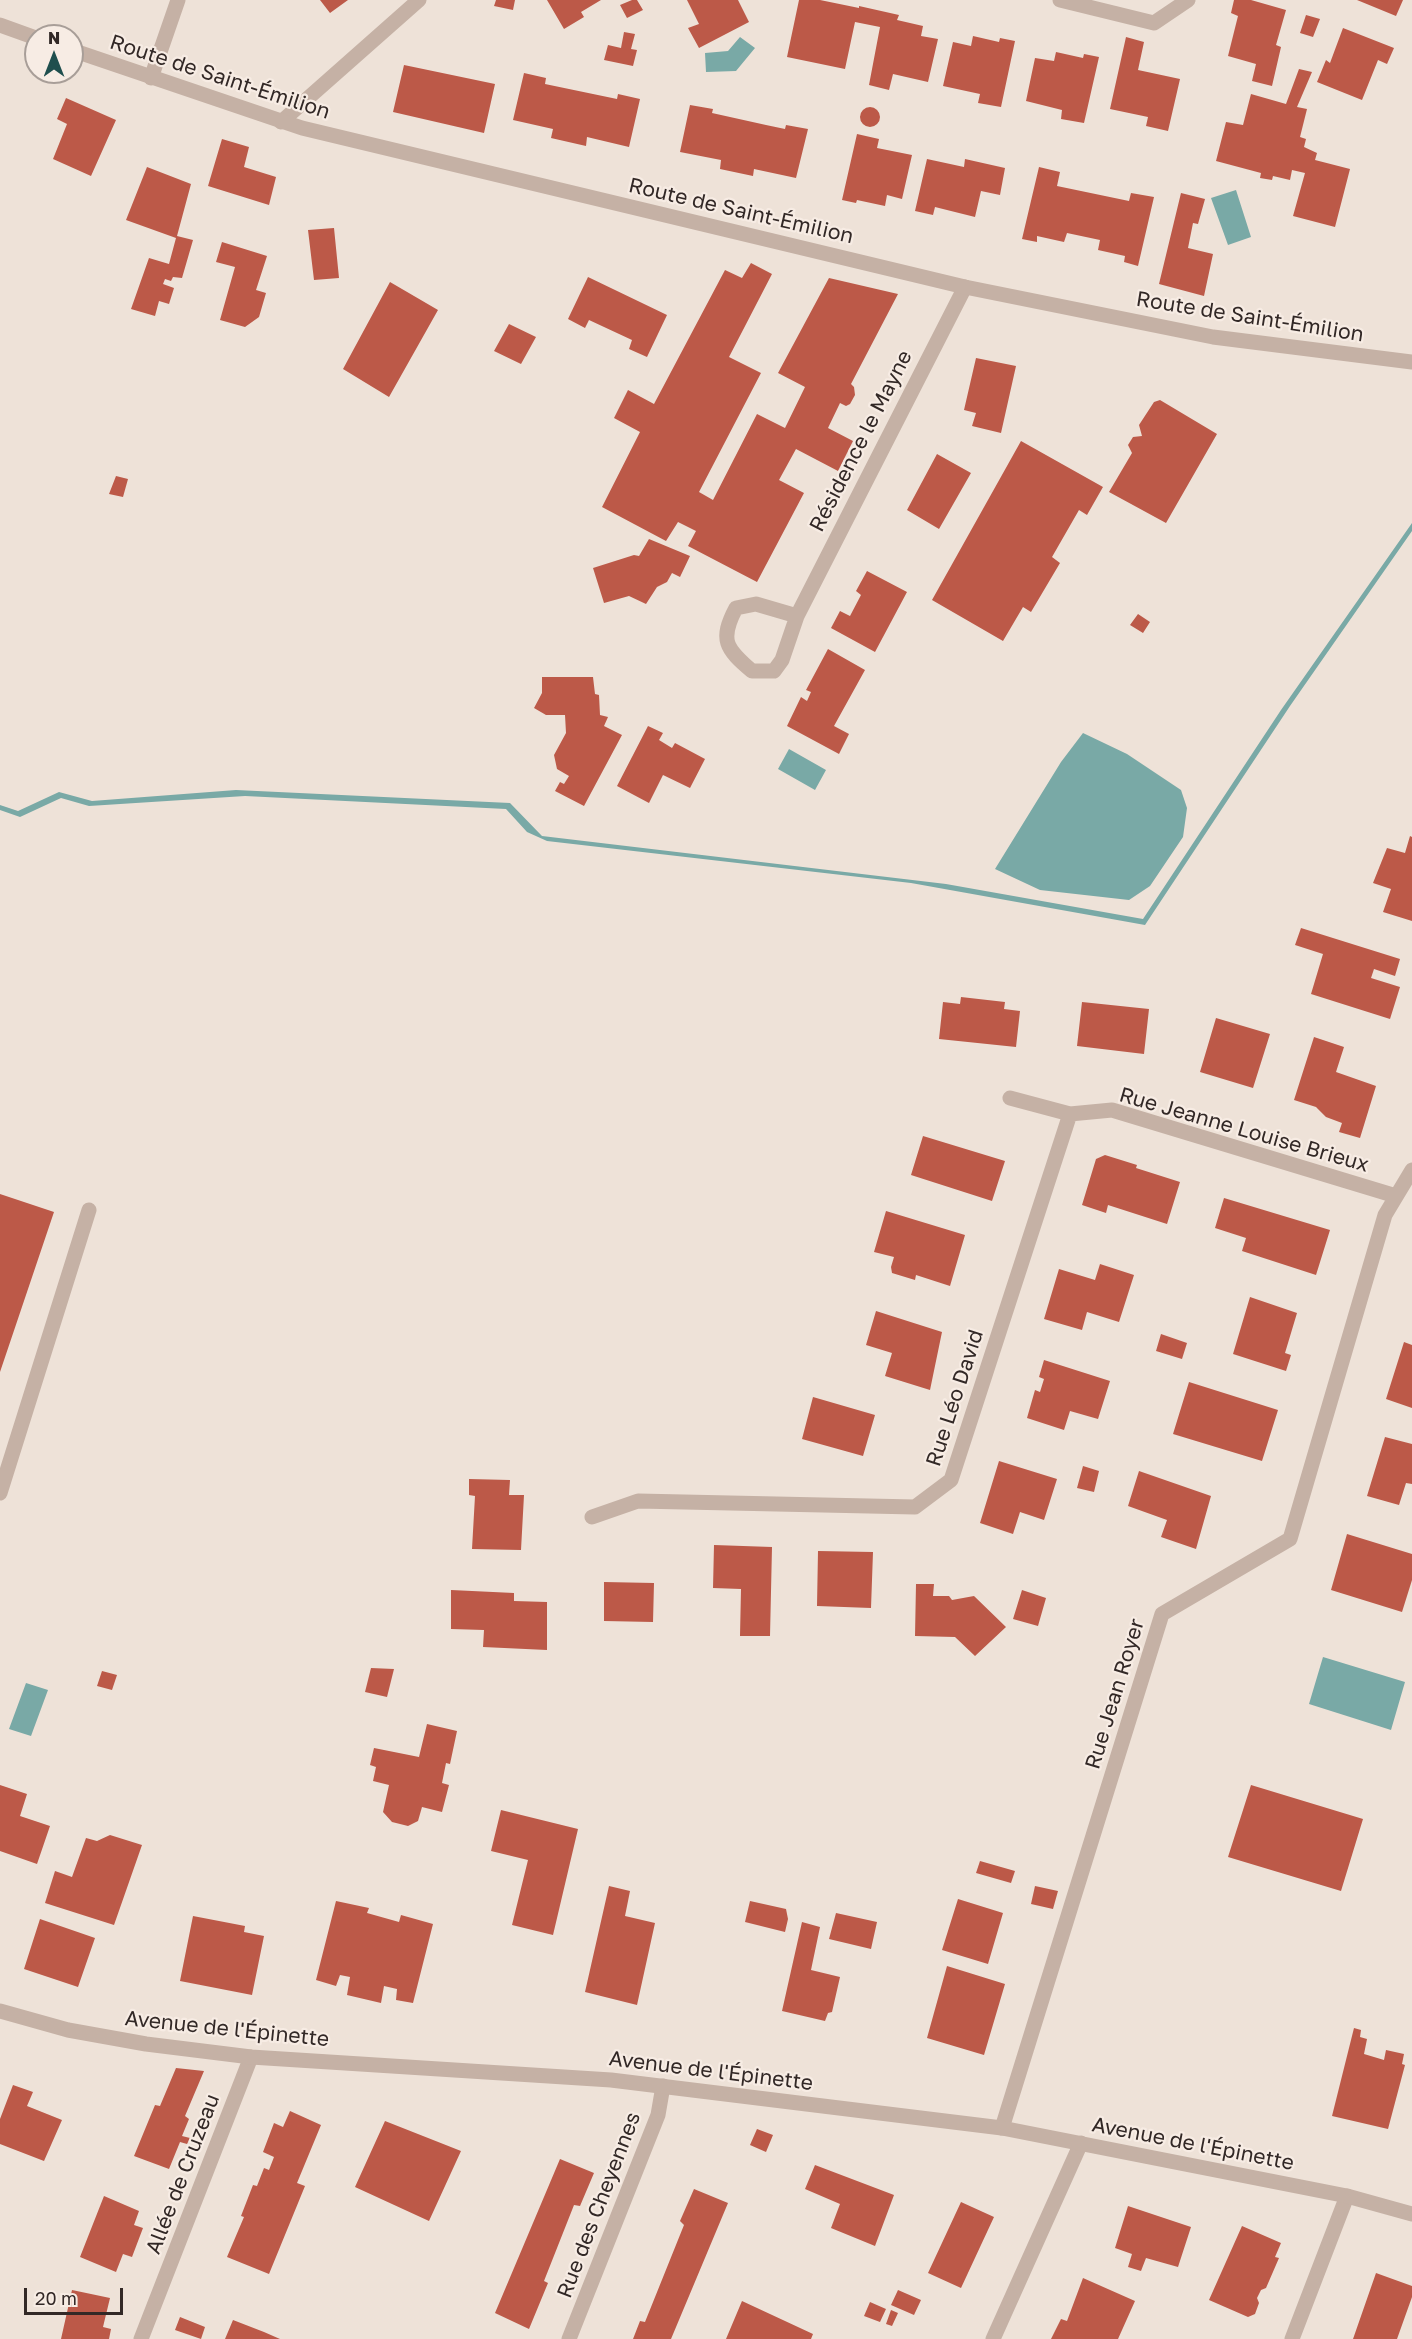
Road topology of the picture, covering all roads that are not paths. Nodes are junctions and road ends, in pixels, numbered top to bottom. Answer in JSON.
{"nodes":[{"id":1,"x":178,"y":0,"type":"edge"},
{"id":2,"x":419,"y":0,"type":"edge"},
{"id":3,"x":1060,"y":0,"type":"edge"},
{"id":4,"x":1188,"y":0,"type":"edge"},
{"id":5,"x":0,"y":25,"type":"edge"},
{"id":6,"x":24,"y":34,"type":"edge"},
{"id":7,"x":84,"y":54,"type":"edge"},
{"id":8,"x":151,"y":78,"type":"junction"},
{"id":9,"x":280,"y":122,"type":"junction"},
{"id":10,"x":965,"y":286,"type":"junction"},
{"id":11,"x":1412,"y":362,"type":"edge"},
{"id":12,"x":797,"y":616,"type":"junction"},
{"id":13,"x":1010,"y":1098,"type":"dead end"},
{"id":14,"x":1070,"y":1114,"type":"junction"},
{"id":15,"x":1412,"y":1170,"type":"edge"},
{"id":16,"x":1396,"y":1196,"type":"junction"},
{"id":17,"x":89,"y":1210,"type":"dead end"},
{"id":18,"x":0,"y":1494,"type":"edge"},
{"id":19,"x":592,"y":1517,"type":"dead end"},
{"id":20,"x":0,"y":2011,"type":"edge"},
{"id":21,"x":251,"y":2057,"type":"junction"},
{"id":22,"x":663,"y":2086,"type":"junction"},
{"id":23,"x":1002,"y":2128,"type":"junction"},
{"id":24,"x":1081,"y":2143,"type":"junction"},
{"id":25,"x":1347,"y":2196,"type":"junction"},
{"id":26,"x":1412,"y":2214,"type":"edge"},
{"id":27,"x":141,"y":2339,"type":"edge"},
{"id":28,"x":569,"y":2339,"type":"edge"},
{"id":29,"x":993,"y":2339,"type":"edge"},
{"id":30,"x":1292,"y":2339,"type":"edge"}],
"edges":[{"from":1,"to":8,"type":"street"},
{"from":2,"to":9,"type":"street"},
{"from":3,"to":4,"type":"street"},
{"from":5,"to":6,"type":"street"},
{"from":7,"to":8,"type":"street","name":"Route de Saint-Émilion"},
{"from":8,"to":9,"type":"street","name":"Route de Saint-Émilion"},
{"from":9,"to":10,"type":"street","name":"Route de Saint-Émilion"},
{"from":10,"to":11,"type":"street","name":"Route de Saint-Émilion"},
{"from":10,"to":12,"type":"street","name":"Résidence le Mayne"},
{"from":12,"to":12,"type":"street","name":"Résidence le Mayne"},
{"from":13,"to":14,"type":"street","name":"Rue Jeanne Louise Brieux"},
{"from":14,"to":16,"type":"street","name":"Rue Jeanne Louise Brieux"},
{"from":14,"to":19,"type":"street","name":"Rue Léo David"},
{"from":15,"to":16,"type":"street","name":"Rue Jean Royer"},
{"from":16,"to":23,"type":"street","name":"Rue Jean Royer"},
{"from":17,"to":18,"type":"street"},
{"from":20,"to":21,"type":"street","name":"Avenue de l'Épinette"},
{"from":21,"to":22,"type":"street","name":"Avenue de l'Épinette"},
{"from":21,"to":27,"type":"street","name":"Allée de Cruzeau"},
{"from":22,"to":23,"type":"street","name":"Avenue de l'Épinette"},
{"from":22,"to":28,"type":"street","name":"Rue des Cheyennes"},
{"from":23,"to":24,"type":"street","name":"Avenue de l'Épinette"},
{"from":24,"to":25,"type":"street","name":"Avenue de l'Épinette"},
{"from":24,"to":29,"type":"street"},
{"from":25,"to":26,"type":"street","name":"Avenue de l'Épinette"},
{"from":25,"to":30,"type":"street"}]}
